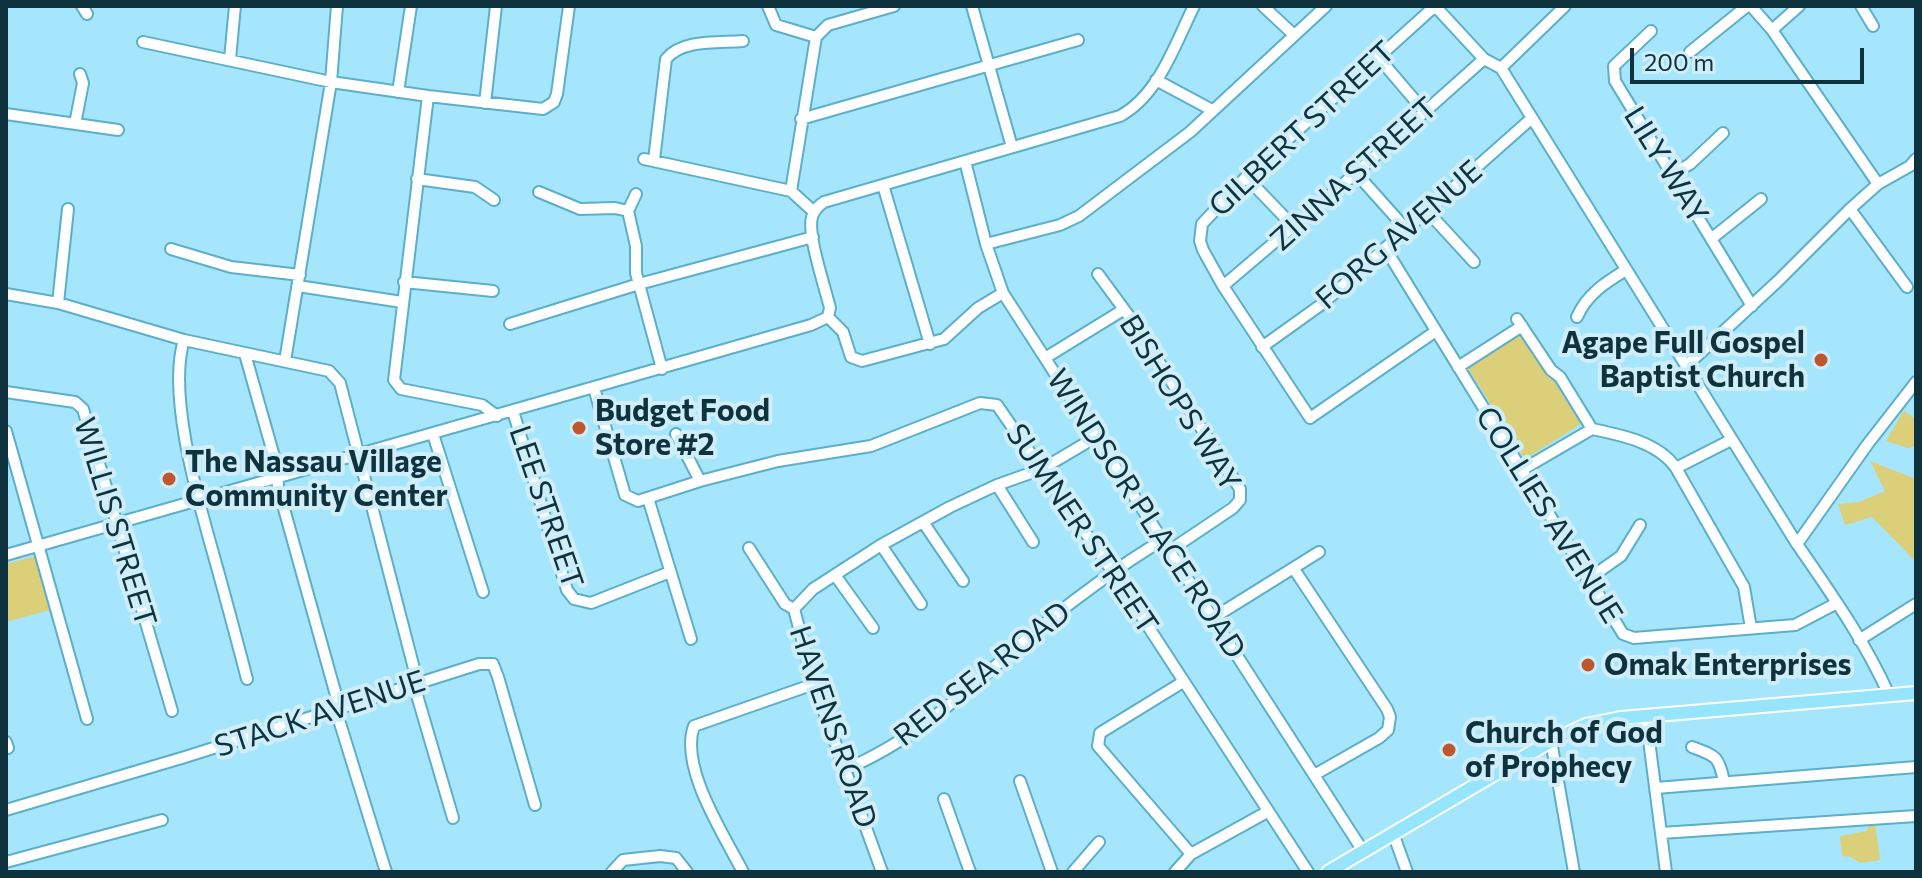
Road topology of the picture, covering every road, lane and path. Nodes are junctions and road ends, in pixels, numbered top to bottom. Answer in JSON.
{"nodes":[{"id":1,"x":235,"y":6,"type":"edge"},
{"id":2,"x":337,"y":6,"type":"edge"},
{"id":3,"x":411,"y":6,"type":"edge"},
{"id":4,"x":496,"y":6,"type":"edge"},
{"id":5,"x":569,"y":6,"type":"edge"},
{"id":6,"x":768,"y":6,"type":"edge"},
{"id":7,"x":894,"y":6,"type":"edge"},
{"id":8,"x":972,"y":6,"type":"edge"},
{"id":9,"x":1194,"y":6,"type":"edge"},
{"id":10,"x":1263,"y":6,"type":"edge"},
{"id":11,"x":1326,"y":6,"type":"edge"},
{"id":12,"x":1435,"y":6,"type":"edge"},
{"id":13,"x":1565,"y":6,"type":"edge"},
{"id":14,"x":1749,"y":6,"type":"edge"},
{"id":15,"x":1799,"y":6,"type":"edge"},
{"id":16,"x":1861,"y":6,"type":"edge"},
{"id":17,"x":1873,"y":26,"type":"dead end"},
{"id":18,"x":1772,"y":30,"type":"junction"},
{"id":19,"x":1651,"y":31,"type":"dead end"},
{"id":20,"x":1293,"y":34,"type":"junction"},
{"id":21,"x":816,"y":37,"type":"junction"},
{"id":22,"x":1078,"y":40,"type":"dead end"},
{"id":23,"x":743,"y":41,"type":"dead end"},
{"id":24,"x":143,"y":42,"type":"dead end"},
{"id":25,"x":1690,"y":52,"type":"dead end"},
{"id":26,"x":1378,"y":57,"type":"junction"},
{"id":27,"x":230,"y":59,"type":"junction"},
{"id":28,"x":1484,"y":59,"type":"junction"},
{"id":29,"x":988,"y":67,"type":"junction"},
{"id":30,"x":1501,"y":68,"type":"junction"},
{"id":31,"x":80,"y":74,"type":"dead end"},
{"id":32,"x":1156,"y":80,"type":"junction"},
{"id":33,"x":331,"y":82,"type":"junction"},
{"id":34,"x":398,"y":92,"type":"junction"},
{"id":35,"x":428,"y":96,"type":"junction"},
{"id":36,"x":485,"y":103,"type":"junction"},
{"id":37,"x":1212,"y":110,"type":"junction"},
{"id":38,"x":1424,"y":111,"type":"junction"},
{"id":39,"x":6,"y":114,"type":"edge"},
{"id":40,"x":1532,"y":118,"type":"junction"},
{"id":41,"x":801,"y":119,"type":"junction"},
{"id":42,"x":75,"y":124,"type":"junction"},
{"id":43,"x":118,"y":130,"type":"dead end"},
{"id":44,"x":1723,"y":133,"type":"dead end"},
{"id":45,"x":1012,"y":147,"type":"junction"},
{"id":46,"x":965,"y":161,"type":"junction"},
{"id":47,"x":1914,"y":166,"type":"edge"},
{"id":48,"x":1356,"y":173,"type":"junction"},
{"id":49,"x":1671,"y":175,"type":"junction"},
{"id":50,"x":1246,"y":177,"type":"junction"},
{"id":51,"x":417,"y":179,"type":"junction"},
{"id":52,"x":1878,"y":184,"type":"junction"},
{"id":53,"x":883,"y":185,"type":"junction"},
{"id":54,"x":791,"y":191,"type":"junction"},
{"id":55,"x":539,"y":192,"type":"dead end"},
{"id":56,"x":636,"y":194,"type":"dead end"},
{"id":57,"x":1761,"y":199,"type":"dead end"},
{"id":58,"x":494,"y":200,"type":"dead end"},
{"id":59,"x":68,"y":209,"type":"dead end"},
{"id":60,"x":1850,"y":209,"type":"junction"},
{"id":61,"x":628,"y":211,"type":"junction"},
{"id":62,"x":814,"y":212,"type":"junction"},
{"id":63,"x":1428,"y":212,"type":"junction"},
{"id":64,"x":1294,"y":227,"type":"junction"},
{"id":65,"x":1406,"y":229,"type":"junction"},
{"id":66,"x":813,"y":237,"type":"junction"},
{"id":67,"x":1711,"y":239,"type":"junction"},
{"id":68,"x":986,"y":244,"type":"junction"},
{"id":69,"x":1385,"y":248,"type":"junction"},
{"id":70,"x":171,"y":249,"type":"dead end"},
{"id":71,"x":1474,"y":262,"type":"dead end"},
{"id":72,"x":1626,"y":270,"type":"junction"},
{"id":73,"x":1098,"y":274,"type":"dead end"},
{"id":74,"x":299,"y":280,"type":"junction"},
{"id":75,"x":404,"y":282,"type":"junction"},
{"id":76,"x":639,"y":284,"type":"junction"},
{"id":77,"x":1223,"y":286,"type":"junction"},
{"id":78,"x":1907,"y":287,"type":"dead end"},
{"id":79,"x":493,"y":291,"type":"dead end"},
{"id":80,"x":1003,"y":293,"type":"junction"},
{"id":81,"x":6,"y":294,"type":"edge"},
{"id":82,"x":402,"y":302,"type":"junction"},
{"id":83,"x":58,"y":303,"type":"junction"},
{"id":84,"x":1752,"y":306,"type":"junction"},
{"id":85,"x":1123,"y":310,"type":"junction"},
{"id":86,"x":828,"y":317,"type":"junction"},
{"id":87,"x":1577,"y":317,"type":"dead end"},
{"id":88,"x":510,"y":324,"type":"dead end"},
{"id":89,"x":1436,"y":331,"type":"junction"},
{"id":90,"x":184,"y":340,"type":"junction"},
{"id":91,"x":930,"y":344,"type":"junction"},
{"id":92,"x":1262,"y":347,"type":"junction"},
{"id":93,"x":245,"y":354,"type":"junction"},
{"id":94,"x":1045,"y":358,"type":"junction"},
{"id":95,"x":285,"y":361,"type":"junction"},
{"id":96,"x":1686,"y":366,"type":"junction"},
{"id":97,"x":1458,"y":367,"type":"junction"},
{"id":98,"x":662,"y":369,"type":"junction"},
{"id":99,"x":1916,"y":382,"type":"edge"},
{"id":100,"x":594,"y":388,"type":"junction"},
{"id":101,"x":6,"y":392,"type":"edge"},
{"id":102,"x":513,"y":411,"type":"junction"},
{"id":103,"x":497,"y":416,"type":"junction"},
{"id":104,"x":1592,"y":429,"type":"junction"},
{"id":105,"x":6,"y":431,"type":"edge"},
{"id":106,"x":433,"y":434,"type":"junction"},
{"id":107,"x":676,"y":434,"type":"dead end"},
{"id":108,"x":1096,"y":437,"type":"junction"},
{"id":109,"x":1731,"y":440,"type":"junction"},
{"id":110,"x":359,"y":455,"type":"junction"},
{"id":111,"x":1676,"y":468,"type":"junction"},
{"id":112,"x":1042,"y":469,"type":"junction"},
{"id":113,"x":1520,"y":471,"type":"junction"},
{"id":114,"x":278,"y":478,"type":"junction"},
{"id":115,"x":700,"y":481,"type":"junction"},
{"id":116,"x":997,"y":485,"type":"junction"},
{"id":117,"x":648,"y":498,"type":"junction"},
{"id":118,"x":199,"y":501,"type":"junction"},
{"id":119,"x":923,"y":522,"type":"junction"},
{"id":120,"x":118,"y":523,"type":"junction"},
{"id":121,"x":1640,"y":525,"type":"dead end"},
{"id":122,"x":1162,"y":540,"type":"junction"},
{"id":123,"x":1033,"y":542,"type":"dead end"},
{"id":124,"x":1797,"y":544,"type":"junction"},
{"id":125,"x":881,"y":545,"type":"junction"},
{"id":126,"x":39,"y":546,"type":"junction"},
{"id":127,"x":749,"y":548,"type":"dead end"},
{"id":128,"x":1169,"y":551,"type":"junction"},
{"id":129,"x":1319,"y":552,"type":"dead end"},
{"id":130,"x":6,"y":555,"type":"edge"},
{"id":131,"x":1294,"y":569,"type":"junction"},
{"id":132,"x":1112,"y":571,"type":"junction"},
{"id":133,"x":670,"y":572,"type":"junction"},
{"id":134,"x":835,"y":575,"type":"junction"},
{"id":135,"x":1587,"y":580,"type":"junction"},
{"id":136,"x":963,"y":581,"type":"dead end"},
{"id":137,"x":483,"y":592,"type":"dead end"},
{"id":138,"x":1837,"y":603,"type":"junction"},
{"id":139,"x":921,"y":604,"type":"dead end"},
{"id":140,"x":1916,"y":604,"type":"edge"},
{"id":141,"x":794,"y":609,"type":"junction"},
{"id":142,"x":1213,"y":618,"type":"junction"},
{"id":143,"x":873,"y":628,"type":"dead end"},
{"id":144,"x":1751,"y":628,"type":"junction"},
{"id":145,"x":691,"y":639,"type":"dead end"},
{"id":146,"x":1859,"y":640,"type":"junction"},
{"id":147,"x":247,"y":679,"type":"dead end"},
{"id":148,"x":1183,"y":682,"type":"junction"},
{"id":149,"x":416,"y":684,"type":"junction"},
{"id":150,"x":814,"y":684,"type":"junction"},
{"id":151,"x":1916,"y":693,"type":"edge"},
{"id":152,"x":1889,"y":695,"type":"junction"},
{"id":153,"x":337,"y":707,"type":"junction"},
{"id":154,"x":172,"y":711,"type":"dead end"},
{"id":155,"x":1646,"y":717,"type":"junction"},
{"id":156,"x":87,"y":719,"type":"dead end"},
{"id":157,"x":1551,"y":741,"type":"junction"},
{"id":158,"x":1692,"y":747,"type":"dead end"},
{"id":159,"x":1916,"y":767,"type":"edge"},
{"id":160,"x":846,"y":769,"type":"junction"},
{"id":161,"x":1314,"y":775,"type":"junction"},
{"id":162,"x":1020,"y":781,"type":"dead end"},
{"id":163,"x":1724,"y":782,"type":"junction"},
{"id":164,"x":1656,"y":788,"type":"junction"},
{"id":165,"x":944,"y":799,"type":"dead end"},
{"id":166,"x":535,"y":805,"type":"dead end"},
{"id":167,"x":6,"y":810,"type":"edge"},
{"id":168,"x":1267,"y":812,"type":"junction"},
{"id":169,"x":1916,"y":816,"type":"edge"},
{"id":170,"x":453,"y":818,"type":"dead end"},
{"id":171,"x":162,"y":820,"type":"dead end"},
{"id":172,"x":1393,"y":833,"type":"junction"},
{"id":173,"x":1661,"y":833,"type":"junction"},
{"id":174,"x":1099,"y":842,"type":"dead end"},
{"id":175,"x":1363,"y":851,"type":"junction"},
{"id":176,"x":1191,"y":854,"type":"junction"},
{"id":177,"x":6,"y":862,"type":"edge"},
{"id":178,"x":386,"y":872,"type":"edge"},
{"id":179,"x":612,"y":872,"type":"edge"},
{"id":180,"x":687,"y":872,"type":"edge"},
{"id":181,"x":743,"y":872,"type":"edge"},
{"id":182,"x":882,"y":872,"type":"edge"},
{"id":183,"x":970,"y":872,"type":"edge"},
{"id":184,"x":1052,"y":872,"type":"edge"},
{"id":185,"x":1073,"y":872,"type":"edge"},
{"id":186,"x":1175,"y":872,"type":"edge"},
{"id":187,"x":1308,"y":872,"type":"edge"},
{"id":188,"x":1328,"y":872,"type":"edge"},
{"id":189,"x":1407,"y":872,"type":"edge"},
{"id":190,"x":1574,"y":872,"type":"edge"},
{"id":191,"x":1666,"y":872,"type":"edge"}],
"edges":[{"from":1,"to":27,"type":"street"},
{"from":2,"to":33,"type":"street"},
{"from":3,"to":34,"type":"street"},
{"from":4,"to":36,"type":"street"},
{"from":5,"to":36,"type":"street"},
{"from":6,"to":21,"type":"street"},
{"from":7,"to":21,"type":"street"},
{"from":8,"to":29,"type":"street"},
{"from":9,"to":32,"type":"street"},
{"from":10,"to":20,"type":"street"},
{"from":11,"to":20,"type":"street"},
{"from":12,"to":26,"type":"street","name":"GILBERT STREET"},
{"from":12,"to":28,"type":"street"},
{"from":13,"to":30,"type":"street"},
{"from":14,"to":18,"type":"street"},
{"from":14,"to":25,"type":"street"},
{"from":15,"to":18,"type":"street"},
{"from":16,"to":17,"type":"street"},
{"from":18,"to":52,"type":"street"},
{"from":19,"to":49,"type":"street","name":"LILY WAY"},
{"from":20,"to":37,"type":"street"},
{"from":21,"to":41,"type":"street"},
{"from":22,"to":29,"type":"street"},
{"from":23,"to":54,"type":"street"},
{"from":24,"to":27,"type":"street"},
{"from":26,"to":38,"type":"street"},
{"from":26,"to":50,"type":"street","name":"GILBERT STREET"},
{"from":27,"to":33,"type":"street"},
{"from":28,"to":30,"type":"street"},
{"from":28,"to":38,"type":"street","name":"ZINNA STREET"},
{"from":29,"to":41,"type":"street"},
{"from":29,"to":45,"type":"street"},
{"from":30,"to":40,"type":"street"},
{"from":31,"to":42,"type":"street"},
{"from":32,"to":37,"type":"street"},
{"from":32,"to":45,"type":"street"},
{"from":33,"to":34,"type":"street"},
{"from":33,"to":74,"type":"street"},
{"from":34,"to":35,"type":"street"},
{"from":35,"to":36,"type":"street"},
{"from":35,"to":51,"type":"street"},
{"from":37,"to":68,"type":"street"},
{"from":38,"to":48,"type":"street","name":"ZINNA STREET"},
{"from":39,"to":42,"type":"street"},
{"from":40,"to":63,"type":"street","name":"FORG AVENUE"},
{"from":40,"to":72,"type":"street"},
{"from":41,"to":54,"type":"street"},
{"from":42,"to":43,"type":"street"},
{"from":44,"to":49,"type":"street"},
{"from":45,"to":46,"type":"street"},
{"from":46,"to":53,"type":"street"},
{"from":46,"to":68,"type":"street","name":"WINDSOR PLACE ROAD"},
{"from":47,"to":52,"type":"street"},
{"from":48,"to":64,"type":"street","name":"ZINNA STREET"},
{"from":48,"to":65,"type":"street"},
{"from":49,"to":67,"type":"street","name":"LILY WAY"},
{"from":50,"to":64,"type":"street"},
{"from":50,"to":77,"type":"street","name":"GILBERT STREET"},
{"from":51,"to":58,"type":"street"},
{"from":51,"to":75,"type":"street"},
{"from":52,"to":60,"type":"street"},
{"from":53,"to":62,"type":"street"},
{"from":53,"to":91,"type":"street"},
{"from":54,"to":62,"type":"street"},
{"from":55,"to":61,"type":"street"},
{"from":56,"to":61,"type":"street"},
{"from":57,"to":67,"type":"street"},
{"from":59,"to":83,"type":"street"},
{"from":60,"to":78,"type":"street"},
{"from":60,"to":84,"type":"street"},
{"from":61,"to":76,"type":"street"},
{"from":62,"to":66,"type":"street"},
{"from":63,"to":65,"type":"street","name":"FORG AVENUE"},
{"from":63,"to":71,"type":"street"},
{"from":64,"to":77,"type":"street","name":"ZINNA STREET"},
{"from":65,"to":69,"type":"street","name":"FORG AVENUE"},
{"from":66,"to":76,"type":"street"},
{"from":66,"to":86,"type":"street"},
{"from":67,"to":84,"type":"street","name":"LILY WAY"},
{"from":68,"to":80,"type":"street","name":"WINDSOR PLACE ROAD"},
{"from":69,"to":89,"type":"street","name":"COLLIES AVENUE"},
{"from":69,"to":92,"type":"street","name":"FORG AVENUE"},
{"from":70,"to":74,"type":"street"},
{"from":72,"to":87,"type":"street"},
{"from":72,"to":96,"type":"street"},
{"from":73,"to":85,"type":"street","name":"BISHOPS WAY"},
{"from":74,"to":82,"type":"street"},
{"from":74,"to":95,"type":"street"},
{"from":75,"to":79,"type":"street"},
{"from":75,"to":82,"type":"street"},
{"from":76,"to":88,"type":"street"},
{"from":76,"to":98,"type":"street"},
{"from":77,"to":92,"type":"street","name":"GILBERT STREET"},
{"from":80,"to":91,"type":"street"},
{"from":80,"to":94,"type":"street","name":"WINDSOR PLACE ROAD"},
{"from":81,"to":83,"type":"street"},
{"from":82,"to":103,"type":"street"},
{"from":83,"to":90,"type":"street"},
{"from":84,"to":96,"type":"street"},
{"from":85,"to":94,"type":"street"},
{"from":85,"to":128,"type":"street","name":"BISHOPS WAY"},
{"from":86,"to":91,"type":"street"},
{"from":86,"to":98,"type":"street"},
{"from":89,"to":92,"type":"street","name":"GILBERT STREET"},
{"from":89,"to":97,"type":"street","name":"COLLIES AVENUE"},
{"from":90,"to":93,"type":"street"},
{"from":90,"to":118,"type":"street"},
{"from":93,"to":95,"type":"street"},
{"from":93,"to":114,"type":"street"},
{"from":94,"to":108,"type":"street","name":"WINDSOR PLACE ROAD"},
{"from":95,"to":110,"type":"street"},
{"from":96,"to":109,"type":"street"},
{"from":97,"to":104,"type":"street"},
{"from":97,"to":113,"type":"street","name":"COLLIES AVENUE"},
{"from":98,"to":100,"type":"street"},
{"from":99,"to":124,"type":"street"},
{"from":100,"to":102,"type":"street"},
{"from":100,"to":117,"type":"street"},
{"from":101,"to":120,"type":"street","name":"WILLIS STREET"},
{"from":102,"to":103,"type":"street"},
{"from":102,"to":133,"type":"street","name":"LEE STREET"},
{"from":103,"to":106,"type":"street"},
{"from":104,"to":111,"type":"street"},
{"from":104,"to":113,"type":"street"},
{"from":105,"to":126,"type":"street"},
{"from":106,"to":110,"type":"street"},
{"from":106,"to":137,"type":"street"},
{"from":107,"to":115,"type":"street"},
{"from":108,"to":112,"type":"street"},
{"from":108,"to":122,"type":"street","name":"WINDSOR PLACE ROAD"},
{"from":109,"to":111,"type":"street"},
{"from":109,"to":124,"type":"street"},
{"from":110,"to":114,"type":"street"},
{"from":110,"to":149,"type":"street"},
{"from":111,"to":144,"type":"street"},
{"from":112,"to":115,"type":"street","name":"SUMNER STREET"},
{"from":112,"to":116,"type":"street"},
{"from":112,"to":132,"type":"street","name":"SUMNER STREET"},
{"from":113,"to":135,"type":"street","name":"COLLIES AVENUE"},
{"from":114,"to":118,"type":"street"},
{"from":114,"to":153,"type":"street"},
{"from":115,"to":117,"type":"street","name":"SUMNER STREET"},
{"from":116,"to":119,"type":"street"},
{"from":116,"to":123,"type":"street"},
{"from":117,"to":133,"type":"street"},
{"from":118,"to":120,"type":"street"},
{"from":118,"to":147,"type":"street"},
{"from":119,"to":125,"type":"street"},
{"from":119,"to":136,"type":"street"},
{"from":120,"to":126,"type":"street"},
{"from":120,"to":154,"type":"street","name":"WILLIS STREET"},
{"from":121,"to":135,"type":"street"},
{"from":122,"to":128,"type":"street","name":"WINDSOR PLACE ROAD"},
{"from":122,"to":132,"type":"street","name":"RED SEA ROAD"},
{"from":124,"to":138,"type":"street"},
{"from":125,"to":134,"type":"street"},
{"from":125,"to":139,"type":"street"},
{"from":126,"to":130,"type":"street"},
{"from":126,"to":156,"type":"street"},
{"from":127,"to":141,"type":"street","name":"HAVENS ROAD"},
{"from":128,"to":142,"type":"street","name":"WINDSOR PLACE ROAD"},
{"from":129,"to":131,"type":"street"},
{"from":131,"to":142,"type":"street"},
{"from":131,"to":161,"type":"street"},
{"from":132,"to":148,"type":"street","name":"SUMNER STREET"},
{"from":132,"to":160,"type":"street","name":"RED SEA ROAD"},
{"from":133,"to":145,"type":"street"},
{"from":134,"to":141,"type":"street"},
{"from":134,"to":143,"type":"street"},
{"from":135,"to":144,"type":"street","name":"COLLIES AVENUE"},
{"from":138,"to":144,"type":"street","name":"COLLIES AVENUE"},
{"from":138,"to":146,"type":"street"},
{"from":140,"to":146,"type":"street"},
{"from":141,"to":150,"type":"street","name":"HAVENS ROAD"},
{"from":142,"to":161,"type":"street","name":"WINDSOR PLACE ROAD"},
{"from":146,"to":152,"type":"street"},
{"from":148,"to":168,"type":"street","name":"SUMNER STREET"},
{"from":148,"to":176,"type":"street"},
{"from":149,"to":153,"type":"street","name":"STACK AVENUE"},
{"from":149,"to":166,"type":"street","name":"STACK AVENUE"},
{"from":149,"to":170,"type":"street"},
{"from":150,"to":160,"type":"street","name":"HAVENS ROAD"},
{"from":150,"to":181,"type":"street"},
{"from":151,"to":152,"type":"main road"},
{"from":152,"to":155,"type":"main road"},
{"from":153,"to":167,"type":"street","name":"STACK AVENUE"},
{"from":153,"to":178,"type":"street"},
{"from":155,"to":157,"type":"main road"},
{"from":155,"to":164,"type":"street"},
{"from":157,"to":172,"type":"main road"},
{"from":157,"to":190,"type":"street"},
{"from":158,"to":163,"type":"street"},
{"from":159,"to":163,"type":"street"},
{"from":160,"to":182,"type":"street","name":"HAVENS ROAD"},
{"from":161,"to":175,"type":"street","name":"WINDSOR PLACE ROAD"},
{"from":162,"to":184,"type":"street"},
{"from":163,"to":164,"type":"street"},
{"from":164,"to":173,"type":"street"},
{"from":165,"to":183,"type":"street"},
{"from":168,"to":176,"type":"street"},
{"from":168,"to":187,"type":"street","name":"SUMNER STREET"},
{"from":169,"to":173,"type":"street"},
{"from":171,"to":177,"type":"street"},
{"from":172,"to":175,"type":"main road"},
{"from":172,"to":189,"type":"street"},
{"from":173,"to":191,"type":"street"},
{"from":174,"to":185,"type":"street"},
{"from":175,"to":188,"type":"main road"},
{"from":176,"to":186,"type":"street"},
{"from":179,"to":180,"type":"street"}]}
